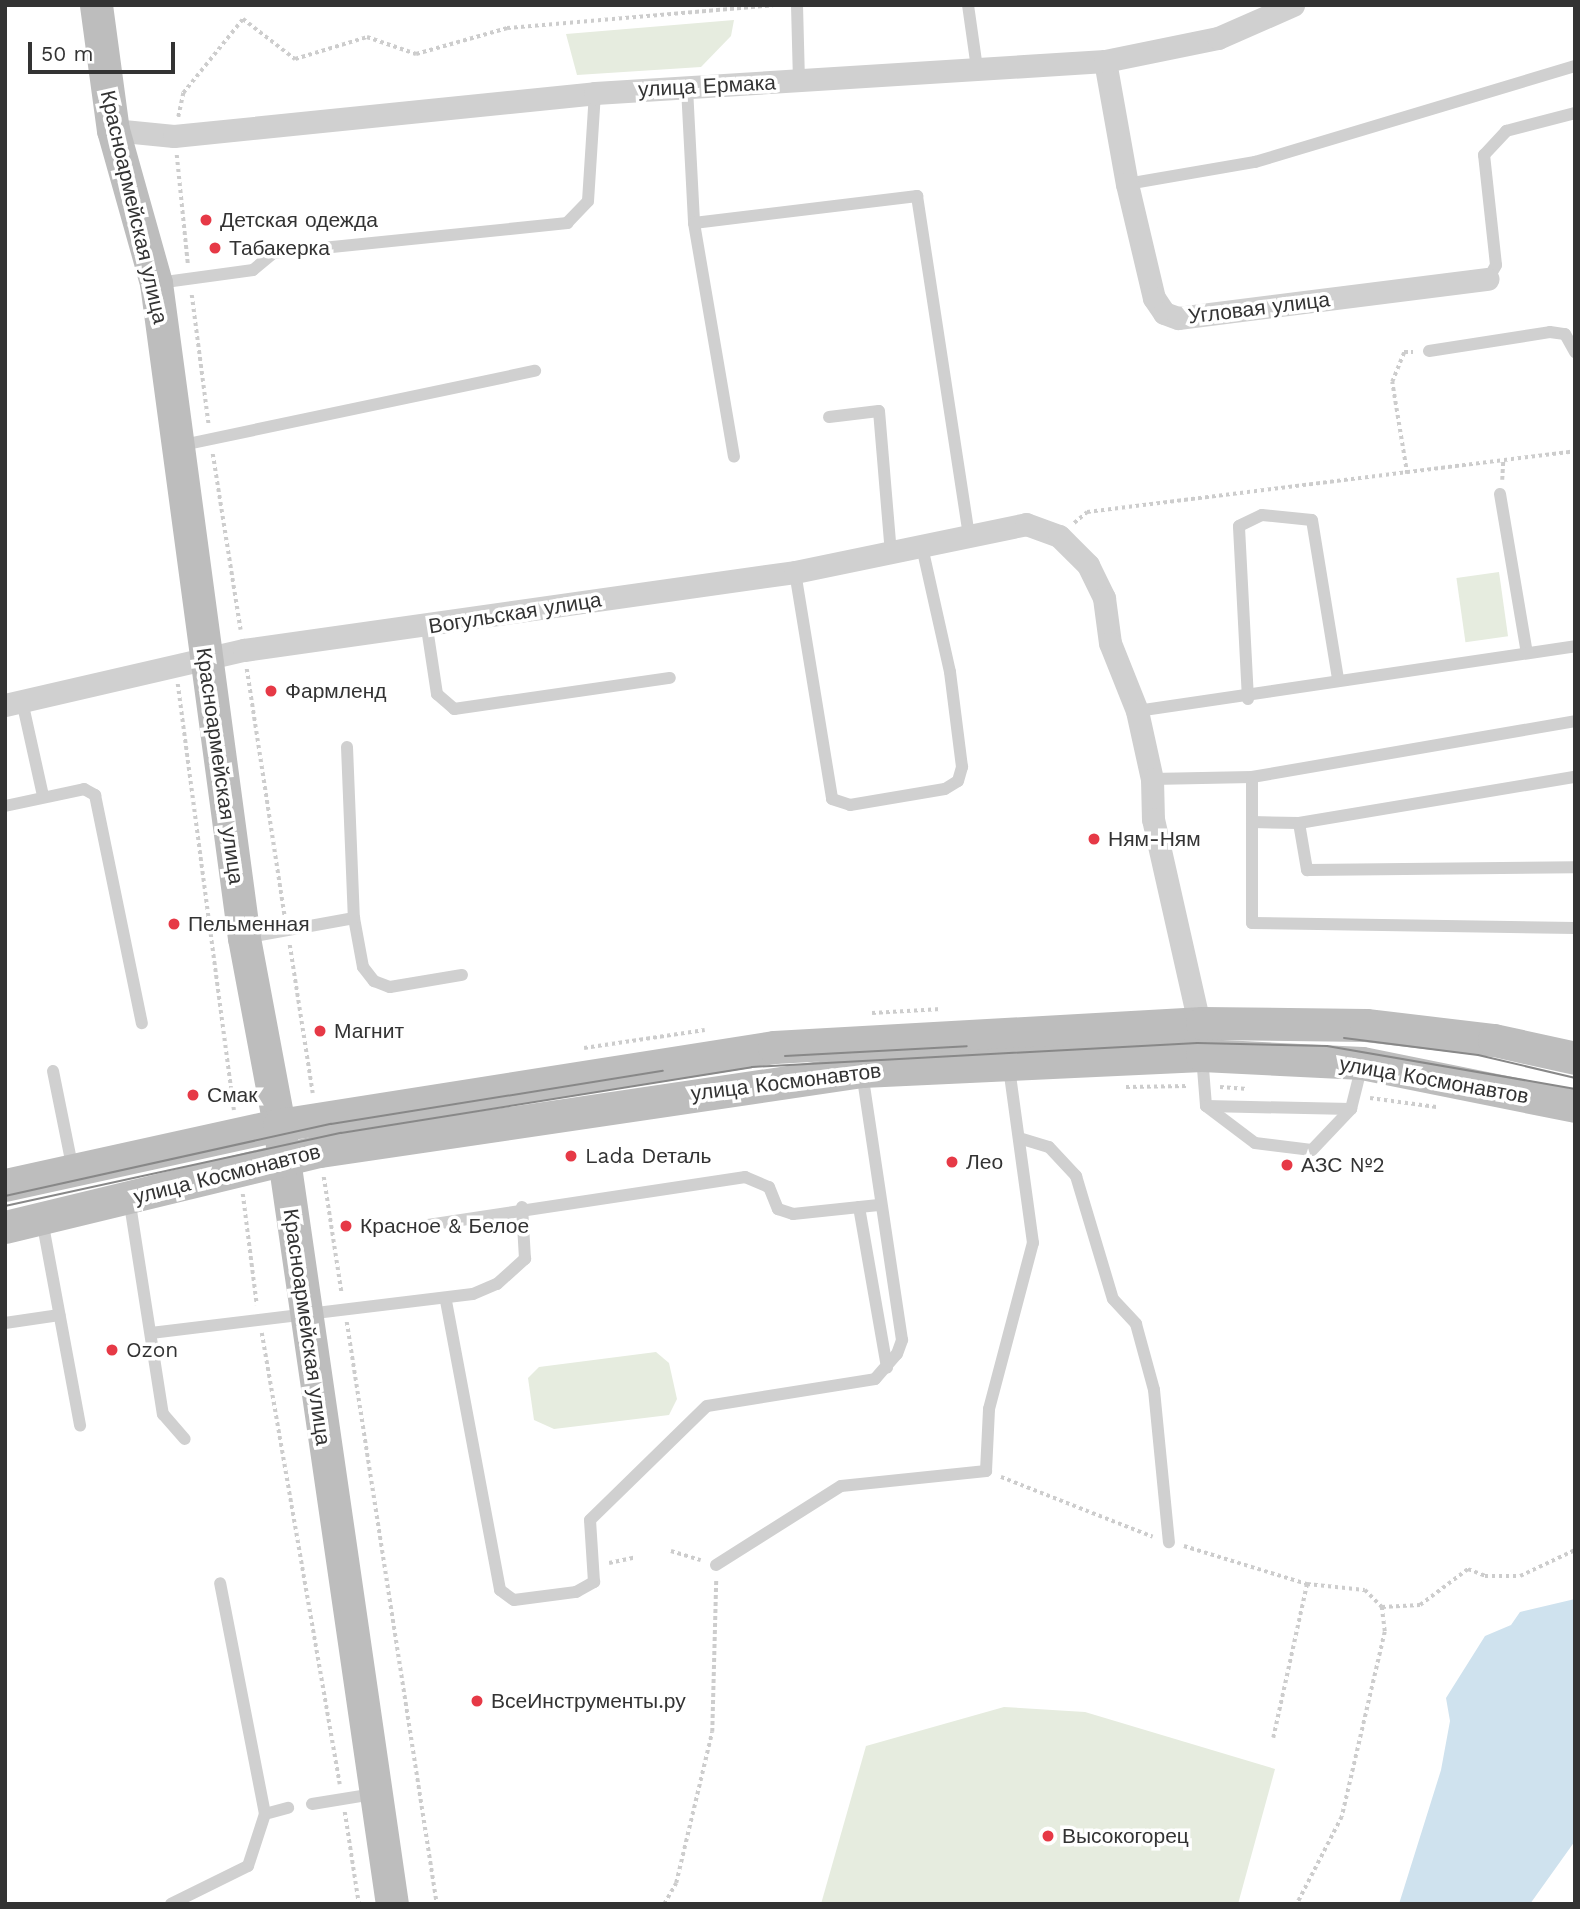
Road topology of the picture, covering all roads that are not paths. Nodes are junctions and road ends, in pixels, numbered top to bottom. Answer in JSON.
{"nodes":[{"id":1,"x":96,"y":5,"type":"edge"},
{"id":2,"x":797,"y":5,"type":"edge"},
{"id":3,"x":968,"y":5,"type":"edge"},
{"id":4,"x":1293,"y":5,"type":"edge"},
{"id":5,"x":1105,"y":61,"type":"junction"},
{"id":6,"x":1575,"y":66,"type":"edge"},
{"id":7,"x":977,"y":68,"type":"junction"},
{"id":8,"x":799,"y":81,"type":"junction"},
{"id":9,"x":687,"y":88,"type":"junction"},
{"id":10,"x":595,"y":93,"type":"junction"},
{"id":11,"x":1575,"y":113,"type":"edge"},
{"id":12,"x":113,"y":130,"type":"junction"},
{"id":13,"x":1127,"y":184,"type":"junction"},
{"id":14,"x":694,"y":223,"type":"junction"},
{"id":15,"x":1488,"y":279,"type":"joint"},
{"id":16,"x":156,"y":283,"type":"junction"},
{"id":17,"x":1429,"y":351,"type":"road end"},
{"id":18,"x":1575,"y":352,"type":"edge"},
{"id":19,"x":535,"y":371,"type":"dead end"},
{"id":20,"x":829,"y":416,"type":"dead end"},
{"id":21,"x":178,"y":446,"type":"junction"},
{"id":22,"x":734,"y":457,"type":"dead end"},
{"id":23,"x":1500,"y":494,"type":"dead end"},
{"id":24,"x":969,"y":536,"type":"junction"},
{"id":25,"x":922,"y":547,"type":"junction"},
{"id":26,"x":891,"y":553,"type":"junction"},
{"id":27,"x":795,"y":572,"type":"junction"},
{"id":28,"x":427,"y":628,"type":"junction"},
{"id":29,"x":1575,"y":646,"type":"edge"},
{"id":30,"x":1527,"y":653,"type":"junction"},
{"id":31,"x":191,"y":663,"type":"junction"},
{"id":32,"x":670,"y":678,"type":"dead end"},
{"id":33,"x":1338,"y":679,"type":"junction"},
{"id":34,"x":1248,"y":699,"type":"junction"},
{"id":35,"x":13,"y":703,"type":"edge"},
{"id":36,"x":1137,"y":711,"type":"junction"},
{"id":37,"x":1575,"y":721,"type":"edge"},
{"id":38,"x":347,"y":747,"type":"dead end"},
{"id":39,"x":1575,"y":777,"type":"edge"},
{"id":40,"x":1252,"y":778,"type":"junction"},
{"id":41,"x":1152,"y":779,"type":"junction"},
{"id":42,"x":43,"y":796,"type":"junction"},
{"id":43,"x":5,"y":806,"type":"edge"},
{"id":44,"x":1252,"y":822,"type":"junction"},
{"id":45,"x":1298,"y":823,"type":"junction"},
{"id":46,"x":1575,"y":867,"type":"edge"},
{"id":47,"x":354,"y":918,"type":"junction"},
{"id":48,"x":1575,"y":928,"type":"edge"},
{"id":49,"x":244,"y":938,"type":"junction"},
{"id":50,"x":462,"y":975,"type":"dead end"},
{"id":51,"x":142,"y":1023,"type":"dead end"},
{"id":52,"x":1202,"y":1023,"type":"junction"},
{"id":53,"x":1202,"y":1055,"type":"junction"},
{"id":54,"x":1575,"y":1058,"type":"edge"},
{"id":55,"x":1008,"y":1063,"type":"junction"},
{"id":56,"x":1363,"y":1063,"type":"junction"},
{"id":57,"x":53,"y":1071,"type":"dead end"},
{"id":58,"x":862,"y":1071,"type":"junction"},
{"id":59,"x":1575,"y":1105,"type":"edge"},
{"id":60,"x":1206,"y":1106,"type":"junction"},
{"id":61,"x":1351,"y":1110,"type":"junction"},
{"id":62,"x":279,"y":1125,"type":"junction"},
{"id":63,"x":318,"y":1135,"type":"junction"},
{"id":64,"x":1019,"y":1138,"type":"junction"},
{"id":65,"x":284,"y":1159,"type":"junction"},
{"id":66,"x":73,"y":1171,"type":"junction"},
{"id":67,"x":5,"y":1185,"type":"edge"},
{"id":68,"x":129,"y":1198,"type":"junction"},
{"id":69,"x":879,"y":1205,"type":"junction"},
{"id":70,"x":522,"y":1206,"type":"junction"},
{"id":71,"x":859,"y":1207,"type":"junction"},
{"id":72,"x":42,"y":1220,"type":"junction"},
{"id":73,"x":428,"y":1225,"type":"dead end"},
{"id":74,"x":5,"y":1227,"type":"edge"},
{"id":75,"x":446,"y":1301,"type":"junction"},
{"id":76,"x":304,"y":1314,"type":"junction"},
{"id":77,"x":59,"y":1315,"type":"junction"},
{"id":78,"x":5,"y":1323,"type":"edge"},
{"id":79,"x":151,"y":1333,"type":"junction"},
{"id":80,"x":887,"y":1368,"type":"junction"},
{"id":81,"x":80,"y":1426,"type":"dead end"},
{"id":82,"x":185,"y":1439,"type":"dead end"},
{"id":83,"x":1169,"y":1542,"type":"road end"},
{"id":84,"x":716,"y":1565,"type":"road end"},
{"id":85,"x":220,"y":1583,"type":"dead end"},
{"id":86,"x":375,"y":1794,"type":"junction"},
{"id":87,"x":312,"y":1804,"type":"dead end"},
{"id":88,"x":288,"y":1808,"type":"dead end"},
{"id":89,"x":265,"y":1814,"type":"junction"},
{"id":90,"x":171,"y":1904,"type":"edge"},
{"id":91,"x":392,"y":1904,"type":"edge"}],
"edges":[{"from":1,"to":12,"type":"main road","name":"Красноармейская улица"},
{"from":2,"to":8,"type":"lane"},
{"from":3,"to":7,"type":"lane"},
{"from":4,"to":5,"type":"street","name":"улица Ермака"},
{"from":5,"to":7,"type":"street","name":"улица Ермака"},
{"from":5,"to":13,"type":"street","name":"Угловая улица"},
{"from":6,"to":13,"type":"lane"},
{"from":7,"to":8,"type":"street","name":"улица Ермака"},
{"from":8,"to":9,"type":"street","name":"улица Ермака"},
{"from":9,"to":10,"type":"street","name":"улица Ермака"},
{"from":9,"to":14,"type":"lane"},
{"from":10,"to":12,"type":"street","name":"улица Ермака"},
{"from":10,"to":16,"type":"lane"},
{"from":11,"to":15,"type":"lane"},
{"from":12,"to":16,"type":"main road","name":"Красноармейская улица"},
{"from":13,"to":15,"type":"street","name":"Угловая улица"},
{"from":14,"to":22,"type":"lane"},
{"from":14,"to":24,"type":"lane"},
{"from":16,"to":21,"type":"main road","name":"Красноармейская улица"},
{"from":17,"to":18,"type":"lane"},
{"from":19,"to":21,"type":"lane"},
{"from":20,"to":26,"type":"lane"},
{"from":21,"to":31,"type":"main road","name":"Красноармейская улица"},
{"from":23,"to":30,"type":"lane"},
{"from":24,"to":25,"type":"street","name":"Вогульская улица"},
{"from":24,"to":36,"type":"street","name":"Вогульская улица"},
{"from":25,"to":26,"type":"street","name":"Вогульская улица"},
{"from":25,"to":27,"type":"lane"},
{"from":26,"to":27,"type":"street","name":"Вогульская улица"},
{"from":27,"to":28,"type":"street","name":"Вогульская улица"},
{"from":28,"to":31,"type":"street","name":"Вогульская улица"},
{"from":28,"to":32,"type":"lane"},
{"from":29,"to":30,"type":"lane"},
{"from":30,"to":33,"type":"lane"},
{"from":31,"to":35,"type":"street","name":"Вогульская улица"},
{"from":31,"to":49,"type":"main road","name":"Красноармейская улица"},
{"from":33,"to":34,"type":"lane"},
{"from":33,"to":34,"type":"lane"},
{"from":34,"to":36,"type":"lane"},
{"from":35,"to":42,"type":"lane"},
{"from":36,"to":41,"type":"street"},
{"from":37,"to":40,"type":"lane"},
{"from":38,"to":47,"type":"lane"},
{"from":39,"to":45,"type":"lane"},
{"from":40,"to":41,"type":"lane"},
{"from":40,"to":44,"type":"lane"},
{"from":41,"to":52,"type":"street"},
{"from":42,"to":43,"type":"lane"},
{"from":42,"to":51,"type":"lane"},
{"from":44,"to":45,"type":"lane"},
{"from":44,"to":48,"type":"lane"},
{"from":45,"to":46,"type":"lane"},
{"from":47,"to":49,"type":"lane"},
{"from":47,"to":50,"type":"lane"},
{"from":49,"to":62,"type":"main road","name":"Красноармейская улица"},
{"from":52,"to":53,"type":"street"},
{"from":52,"to":54,"type":"main road","name":"улица Космонавтов"},
{"from":52,"to":63,"type":"main road","name":"улица Космонавтов"},
{"from":53,"to":55,"type":"main road","name":"улица Космонавтов"},
{"from":53,"to":56,"type":"main road","name":"улица Космонавтов"},
{"from":53,"to":60,"type":"lane"},
{"from":55,"to":58,"type":"main road","name":"улица Космонавтов"},
{"from":55,"to":64,"type":"lane"},
{"from":56,"to":59,"type":"main road","name":"улица Космонавтов"},
{"from":56,"to":61,"type":"lane"},
{"from":57,"to":66,"type":"lane"},
{"from":58,"to":63,"type":"main road","name":"улица Космонавтов"},
{"from":58,"to":69,"type":"lane"},
{"from":60,"to":61,"type":"lane"},
{"from":60,"to":61,"type":"lane"},
{"from":62,"to":63,"type":"main road","name":"улица Космонавтов"},
{"from":62,"to":65,"type":"main road","name":"Красноармейская улица"},
{"from":62,"to":66,"type":"main road","name":"улица Космонавтов"},
{"from":63,"to":65,"type":"main road","name":"улица Космонавтов"},
{"from":64,"to":83,"type":"lane"},
{"from":64,"to":84,"type":"lane"},
{"from":65,"to":68,"type":"main road","name":"улица Космонавтов"},
{"from":65,"to":76,"type":"main road","name":"Красноармейская улица"},
{"from":66,"to":67,"type":"main road","name":"улица Космонавтов"},
{"from":68,"to":72,"type":"main road","name":"улица Космонавтов"},
{"from":68,"to":79,"type":"lane"},
{"from":69,"to":71,"type":"lane"},
{"from":69,"to":80,"type":"lane"},
{"from":70,"to":71,"type":"lane"},
{"from":70,"to":73,"type":"lane"},
{"from":70,"to":75,"type":"lane"},
{"from":71,"to":80,"type":"lane"},
{"from":72,"to":74,"type":"main road","name":"улица Космонавтов"},
{"from":72,"to":77,"type":"lane"},
{"from":75,"to":76,"type":"lane"},
{"from":75,"to":80,"type":"lane"},
{"from":76,"to":79,"type":"lane"},
{"from":76,"to":86,"type":"main road","name":"Красноармейская улица"},
{"from":77,"to":78,"type":"lane"},
{"from":77,"to":81,"type":"lane"},
{"from":79,"to":82,"type":"lane"},
{"from":85,"to":89,"type":"lane"},
{"from":86,"to":87,"type":"lane"},
{"from":86,"to":91,"type":"main road","name":"Красноармейская улица"},
{"from":88,"to":89,"type":"lane"},
{"from":89,"to":90,"type":"lane"}]}
